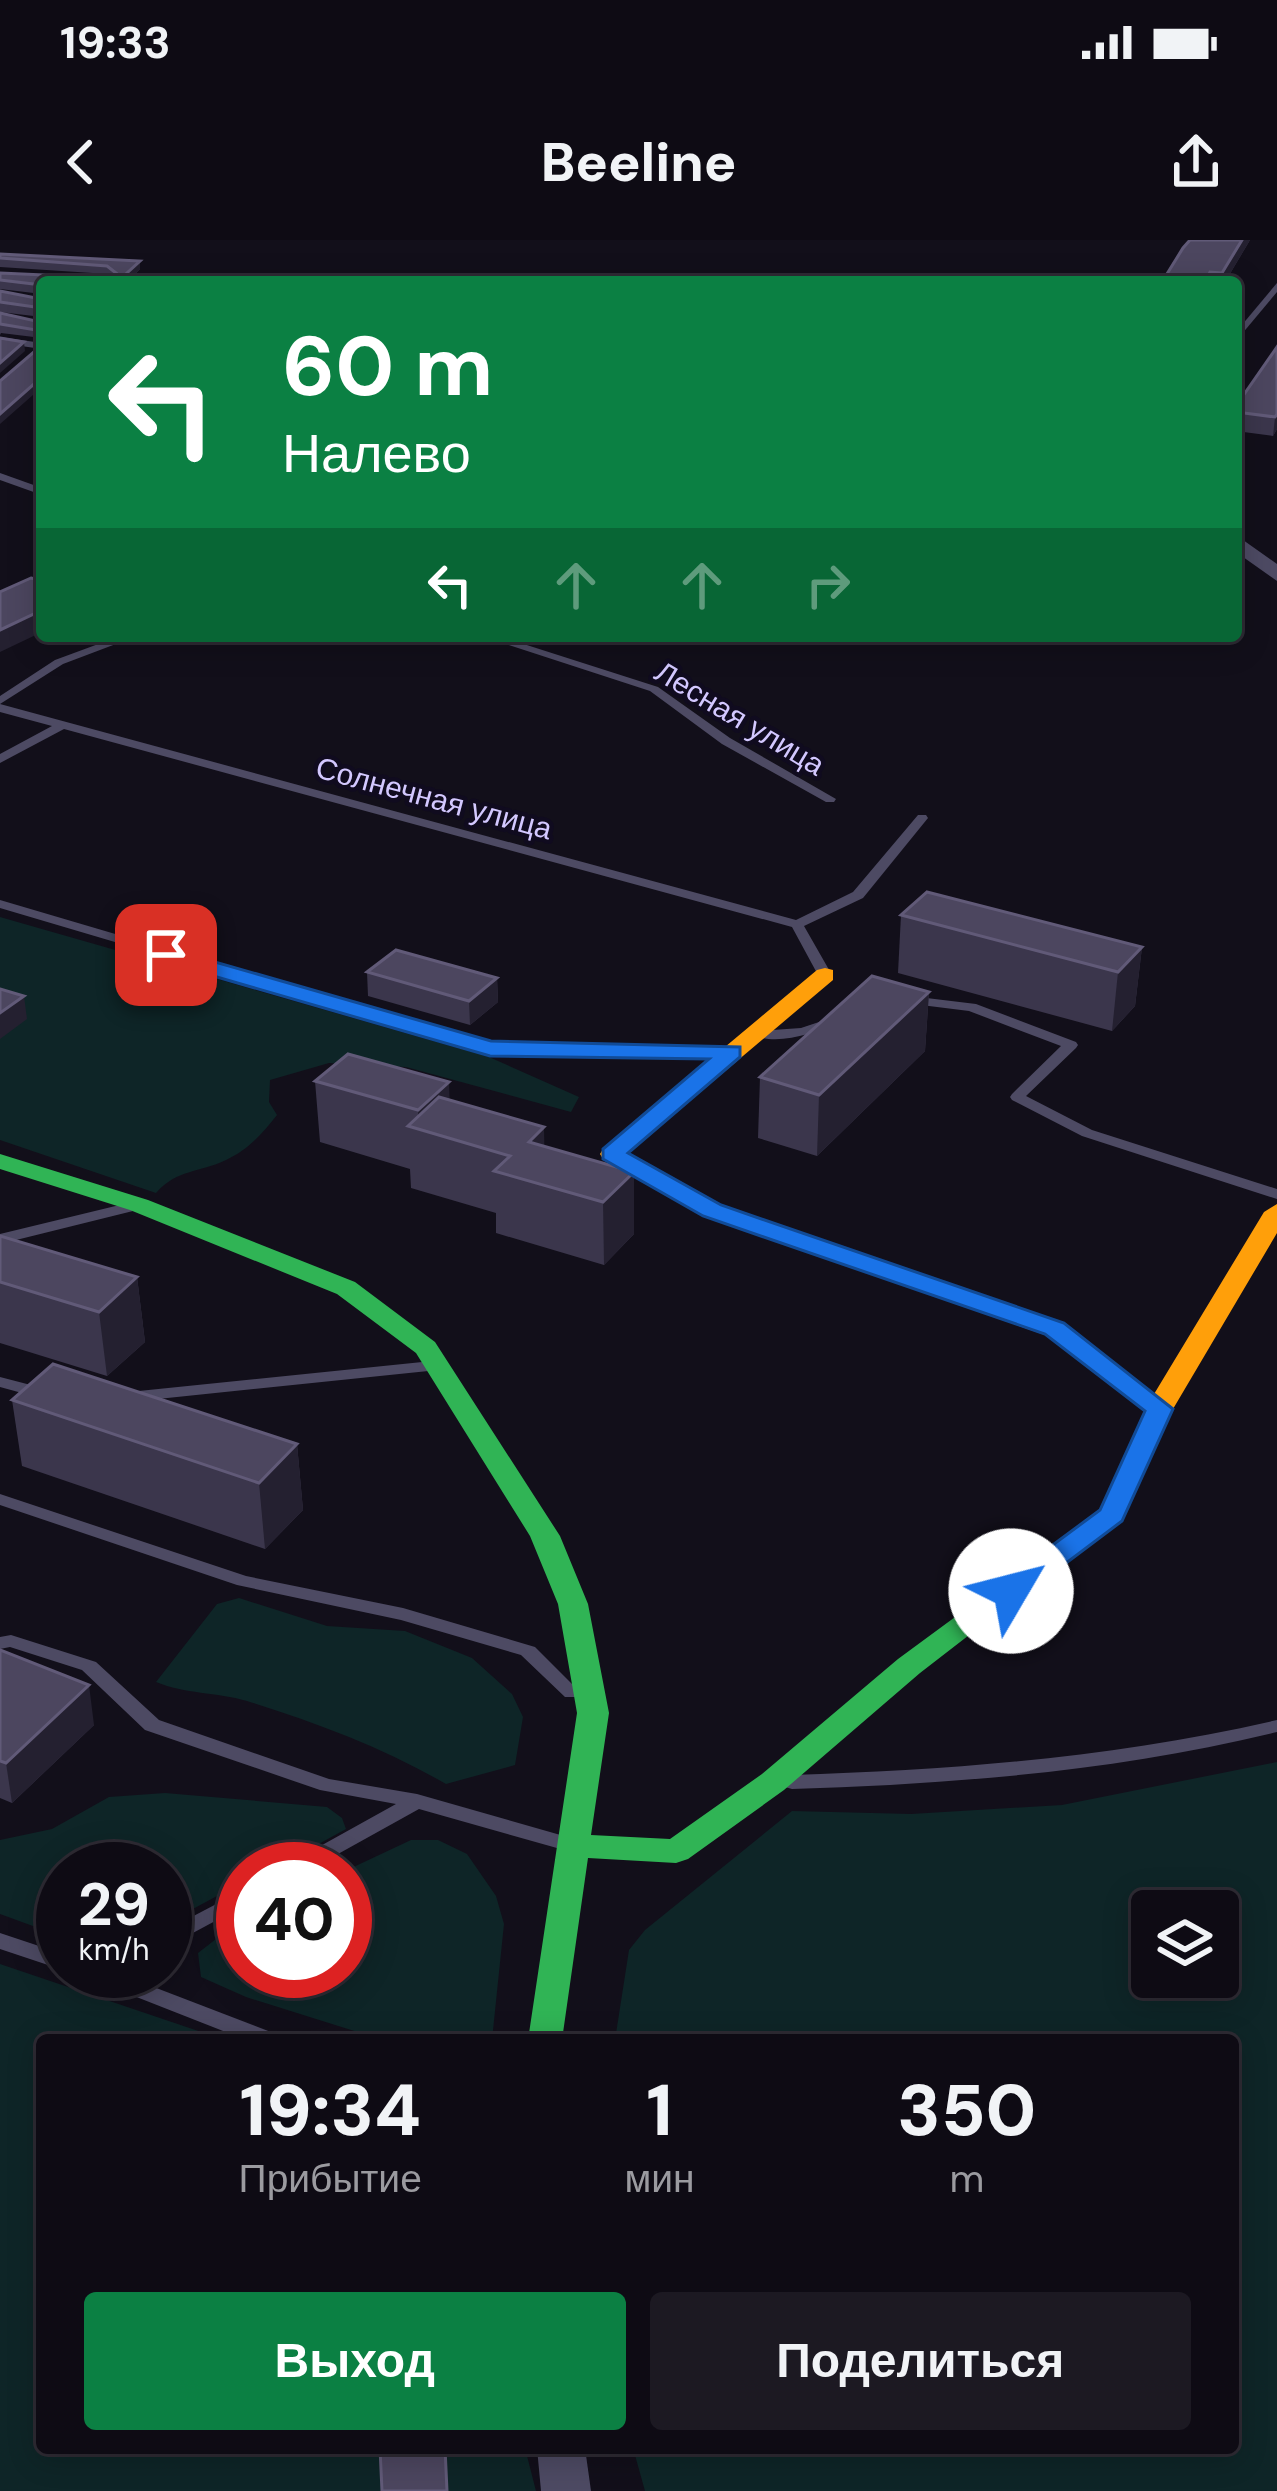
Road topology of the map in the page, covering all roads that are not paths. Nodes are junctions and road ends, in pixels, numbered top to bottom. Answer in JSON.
{"nodes":[{"id":1,"x":1277,"y":286,"type":"edge"},
{"id":2,"x":1242,"y":330,"type":"edge"},
{"id":3,"x":0,"y":340,"type":"edge"},
{"id":4,"x":36,"y":345,"type":"edge"},
{"id":5,"x":36,"y":351,"type":"edge"},
{"id":6,"x":26,"y":360,"type":"edge"},
{"id":7,"x":0,"y":476,"type":"edge"},
{"id":8,"x":36,"y":490,"type":"edge"},
{"id":9,"x":1242,"y":546,"type":"edge"},
{"id":10,"x":1277,"y":575,"type":"edge"},
{"id":11,"x":114,"y":642,"type":"edge"},
{"id":12,"x":506,"y":642,"type":"edge"},
{"id":13,"x":0,"y":705,"type":"edge"},
{"id":14,"x":63,"y":725,"type":"junction"},
{"id":15,"x":0,"y":759,"type":"edge"},
{"id":16,"x":830,"y":800,"type":"dead end"},
{"id":17,"x":922,"y":818,"type":"dead end"},
{"id":18,"x":0,"y":904,"type":"edge"},
{"id":19,"x":797,"y":924,"type":"junction"},
{"id":20,"x":825,"y":974,"type":"joint"},
{"id":21,"x":894,"y":998,"type":"edge"},
{"id":22,"x":857,"y":1012,"type":"edge"},
{"id":23,"x":741,"y":1044,"type":"junction"},
{"id":24,"x":0,"y":1161,"type":"edge"},
{"id":25,"x":1277,"y":1194,"type":"edge"},
{"id":26,"x":139,"y":1205,"type":"junction"},
{"id":27,"x":1277,"y":1212,"type":"edge"},
{"id":28,"x":0,"y":1239,"type":"edge"},
{"id":29,"x":439,"y":1365,"type":"junction"},
{"id":30,"x":0,"y":1382,"type":"edge"},
{"id":31,"x":59,"y":1395,"type":"edge"},
{"id":32,"x":117,"y":1398,"type":"edge"},
{"id":33,"x":1160,"y":1409,"type":"junction"},
{"id":34,"x":0,"y":1499,"type":"edge"},
{"id":35,"x":0,"y":1642,"type":"edge"},
{"id":36,"x":593,"y":1713,"type":"junction"},
{"id":37,"x":1277,"y":1726,"type":"edge"},
{"id":38,"x":772,"y":1782,"type":"junction"},
{"id":39,"x":417,"y":1801,"type":"junction"},
{"id":40,"x":343,"y":1842,"type":"edge"},
{"id":41,"x":577,"y":1846,"type":"junction"},
{"id":42,"x":0,"y":1941,"type":"edge"},
{"id":43,"x":36,"y":1953,"type":"edge"},
{"id":44,"x":165,"y":1998,"type":"edge"},
{"id":45,"x":253,"y":2034,"type":"edge"},
{"id":46,"x":546,"y":2034,"type":"edge"},
{"id":47,"x":562,"y":2454,"type":"edge"},
{"id":48,"x":566,"y":2491,"type":"edge"}],
"edges":[{"from":1,"to":2,"type":"lane"},
{"from":3,"to":4,"type":"lane"},
{"from":5,"to":6,"type":"lane"},
{"from":7,"to":8,"type":"lane"},
{"from":9,"to":10,"type":"street"},
{"from":11,"to":13,"type":"lane"},
{"from":12,"to":16,"type":"lane","name":"Лесная улица"},
{"from":13,"to":14,"type":"lane","name":"Солнечная улица"},
{"from":14,"to":15,"type":"lane"},
{"from":14,"to":19,"type":"lane","name":"Солнечная улица"},
{"from":17,"to":19,"type":"lane"},
{"from":18,"to":23,"type":"lane"},
{"from":19,"to":20,"type":"lane"},
{"from":20,"to":23,"type":"street"},
{"from":21,"to":25,"type":"lane"},
{"from":22,"to":23,"type":"lane"},
{"from":23,"to":33,"type":"street"},
{"from":24,"to":26,"type":"street"},
{"from":26,"to":28,"type":"lane"},
{"from":26,"to":29,"type":"street"},
{"from":27,"to":33,"type":"street"},
{"from":29,"to":32,"type":"lane"},
{"from":29,"to":36,"type":"street"},
{"from":30,"to":31,"type":"lane"},
{"from":33,"to":38,"type":"street"},
{"from":34,"to":36,"type":"lane"},
{"from":35,"to":39,"type":"lane"},
{"from":36,"to":41,"type":"street"},
{"from":37,"to":38,"type":"lane"},
{"from":38,"to":41,"type":"street"},
{"from":39,"to":40,"type":"lane"},
{"from":39,"to":41,"type":"lane"},
{"from":41,"to":46,"type":"street"},
{"from":42,"to":43,"type":"lane"},
{"from":44,"to":45,"type":"lane"},
{"from":47,"to":48,"type":"street"}]}
